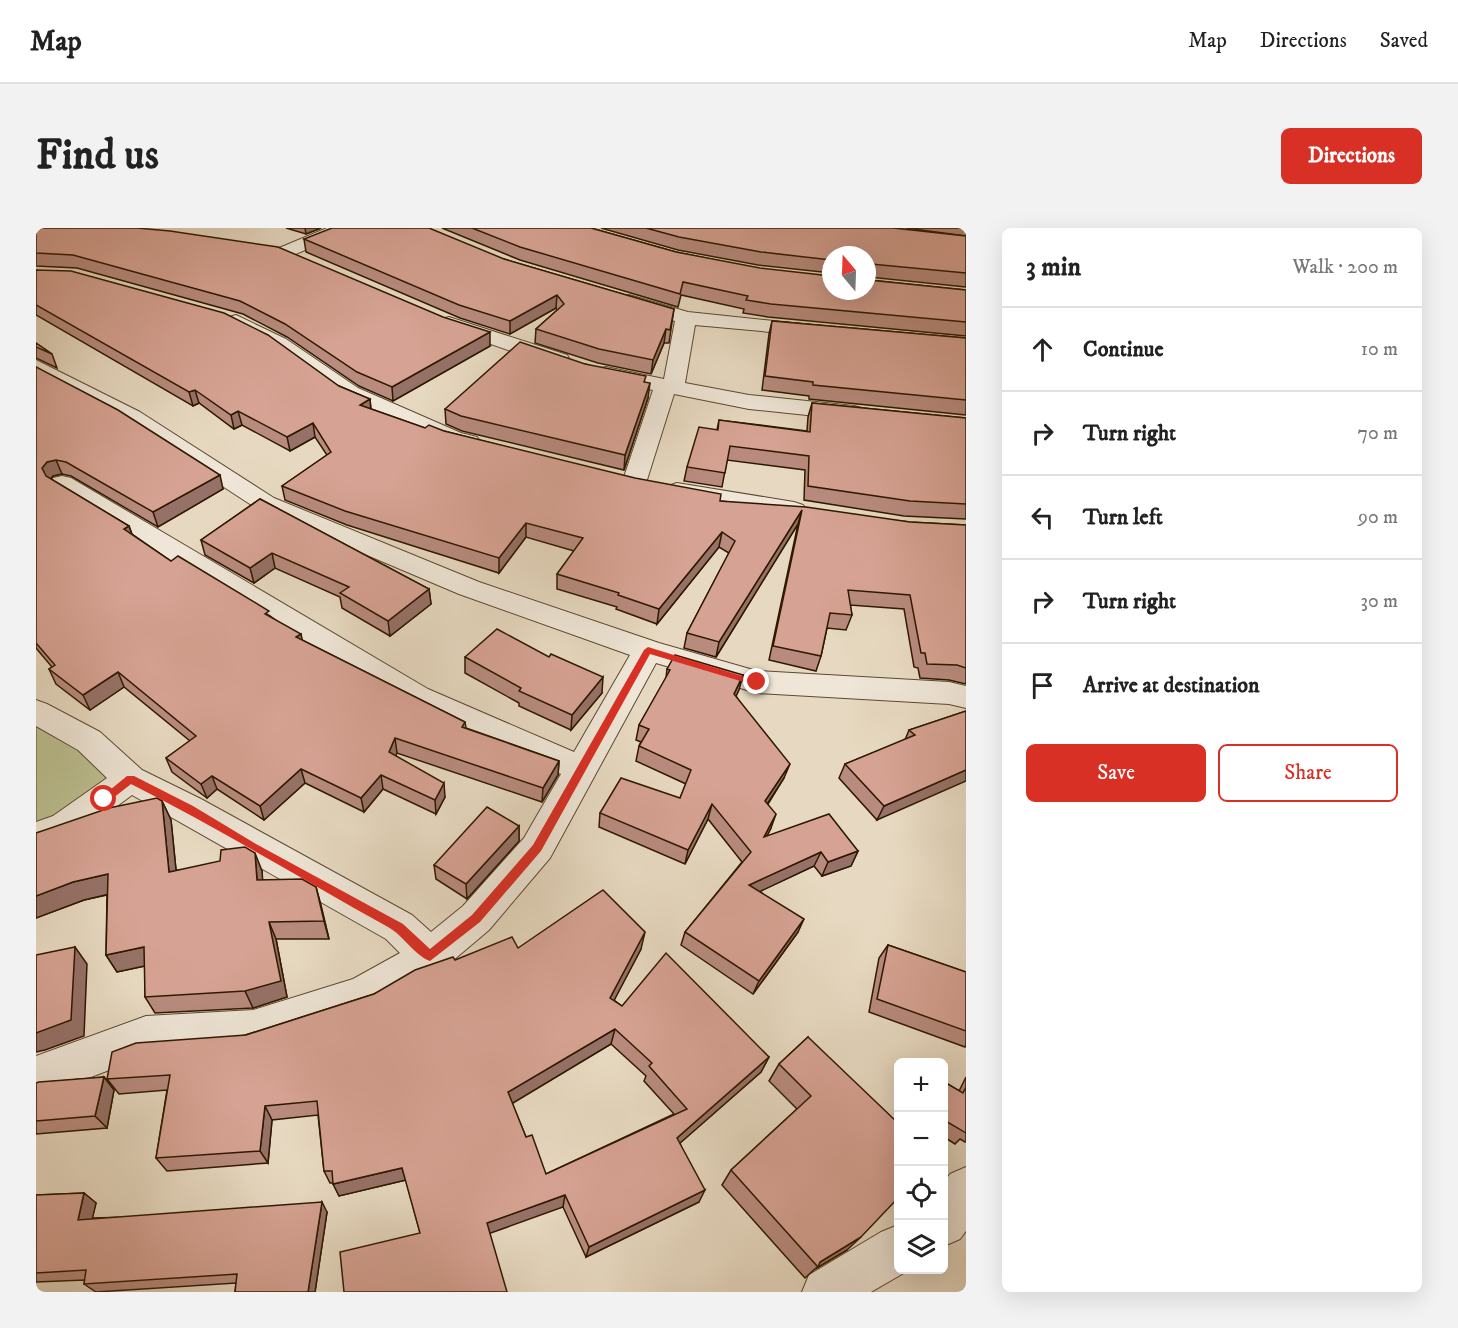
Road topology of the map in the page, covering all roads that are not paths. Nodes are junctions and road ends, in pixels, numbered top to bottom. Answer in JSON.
{"nodes":[{"id":1,"x":342,"y":228,"type":"edge"},
{"id":2,"x":263,"y":248,"type":"edge"},
{"id":3,"x":285,"y":252,"type":"junction"},
{"id":4,"x":306,"y":261,"type":"edge"},
{"id":5,"x":610,"y":295,"type":"edge"},
{"id":6,"x":213,"y":315,"type":"edge"},
{"id":7,"x":431,"y":315,"type":"edge"},
{"id":8,"x":686,"y":318,"type":"junction"},
{"id":9,"x":836,"y":332,"type":"edge"},
{"id":10,"x":36,"y":366,"type":"edge"},
{"id":11,"x":669,"y":387,"type":"junction"},
{"id":12,"x":875,"y":415,"type":"edge"},
{"id":13,"x":487,"y":446,"type":"edge"},
{"id":14,"x":62,"y":483,"type":"edge"},
{"id":15,"x":812,"y":512,"type":"edge"},
{"id":16,"x":648,"y":650,"type":"junction"},
{"id":17,"x":966,"y":697,"type":"edge"},
{"id":18,"x":36,"y":712,"type":"edge"},
{"id":19,"x":581,"y":769,"type":"junction"},
{"id":20,"x":130,"y":779,"type":"junction"},
{"id":21,"x":36,"y":837,"type":"edge"},
{"id":22,"x":430,"y":956,"type":"junction"},
{"id":23,"x":36,"y":1077,"type":"edge"},
{"id":24,"x":966,"y":1190,"type":"edge"},
{"id":25,"x":946,"y":1220,"type":"edge"},
{"id":26,"x":894,"y":1251,"type":"edge"},
{"id":27,"x":826,"y":1292,"type":"edge"}],
"edges":[{"from":1,"to":3,"type":"street"},
{"from":2,"to":3,"type":"street"},
{"from":3,"to":4,"type":"street"},
{"from":5,"to":8,"type":"street"},
{"from":6,"to":13,"type":"street"},
{"from":7,"to":11,"type":"street"},
{"from":8,"to":9,"type":"street"},
{"from":8,"to":11,"type":"street"},
{"from":10,"to":16,"type":"street"},
{"from":11,"to":12,"type":"street"},
{"from":11,"to":15,"type":"street"},
{"from":14,"to":19,"type":"street"},
{"from":16,"to":17,"type":"street"},
{"from":16,"to":19,"type":"street"},
{"from":18,"to":20,"type":"street"},
{"from":19,"to":22,"type":"street"},
{"from":20,"to":21,"type":"street"},
{"from":20,"to":22,"type":"street"},
{"from":22,"to":23,"type":"street"},
{"from":24,"to":25,"type":"street"},
{"from":26,"to":27,"type":"street"}]}
